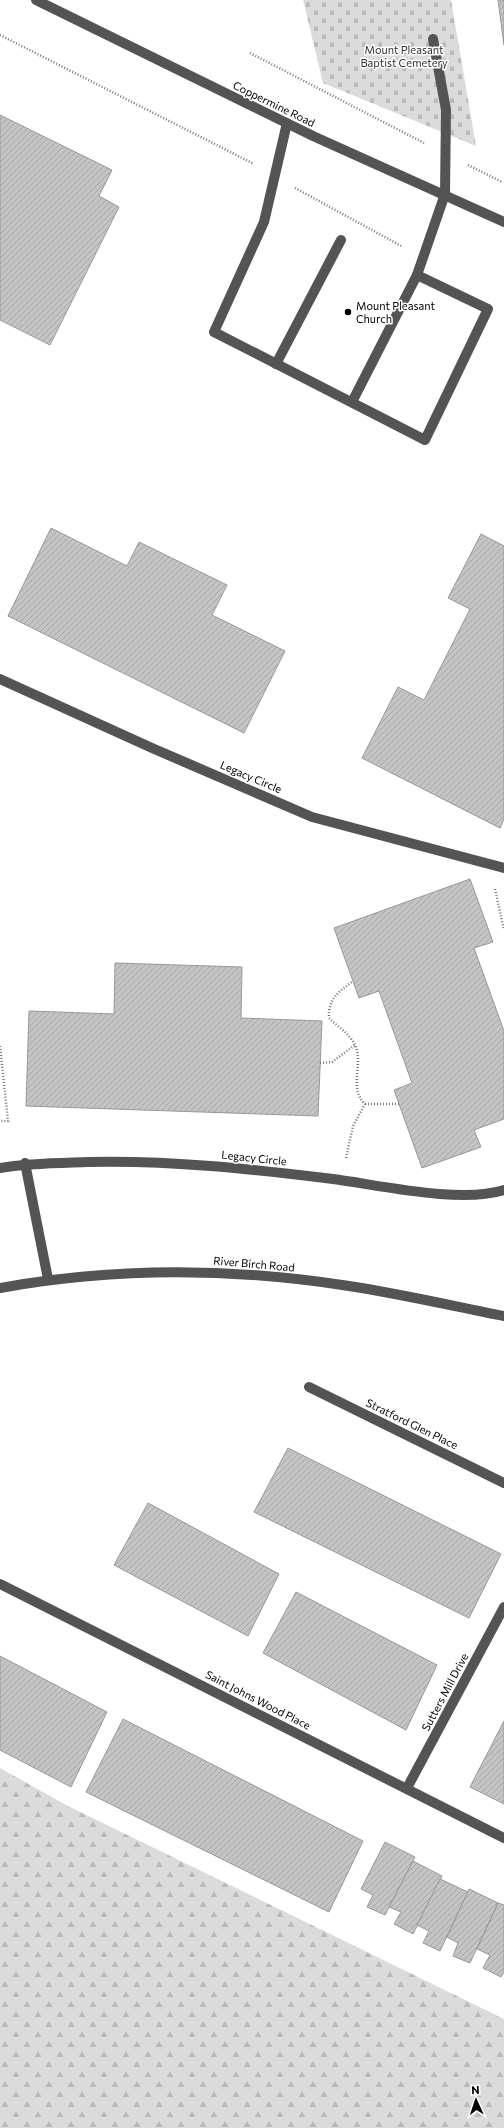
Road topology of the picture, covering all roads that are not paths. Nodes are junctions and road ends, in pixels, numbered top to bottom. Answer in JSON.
{"nodes":[{"id":1,"x":36,"y":0,"type":"edge"},
{"id":2,"x":433,"y":39,"type":"dead end"},
{"id":3,"x":287,"y":123,"type":"junction"},
{"id":4,"x":445,"y":194,"type":"junction"},
{"id":5,"x":504,"y":222,"type":"edge"},
{"id":6,"x":340,"y":240,"type":"dead end"},
{"id":7,"x":417,"y":275,"type":"junction"},
{"id":8,"x":276,"y":364,"type":"junction"},
{"id":9,"x":352,"y":402,"type":"junction"},
{"id":10,"x":0,"y":679,"type":"edge"},
{"id":11,"x":504,"y":868,"type":"edge"},
{"id":12,"x":25,"y":1163,"type":"junction"},
{"id":13,"x":0,"y":1168,"type":"edge"},
{"id":14,"x":504,"y":1190,"type":"edge"},
{"id":15,"x":48,"y":1279,"type":"junction"},
{"id":16,"x":0,"y":1288,"type":"edge"},
{"id":17,"x":504,"y":1316,"type":"edge"},
{"id":18,"x":309,"y":1387,"type":"dead end"},
{"id":19,"x":504,"y":1483,"type":"edge"},
{"id":20,"x":0,"y":1584,"type":"edge"},
{"id":21,"x":504,"y":1607,"type":"edge"},
{"id":22,"x":407,"y":1788,"type":"junction"},
{"id":23,"x":504,"y":1838,"type":"edge"}],
"edges":[{"from":1,"to":3,"type":"street","name":"Coppermine Road"},
{"from":2,"to":4,"type":"street"},
{"from":3,"to":4,"type":"street","name":"Coppermine Road"},
{"from":3,"to":8,"type":"street"},
{"from":4,"to":5,"type":"street","name":"Coppermine Road"},
{"from":4,"to":7,"type":"street"},
{"from":6,"to":8,"type":"street"},
{"from":7,"to":9,"type":"street"},
{"from":7,"to":9,"type":"street"},
{"from":8,"to":9,"type":"street"},
{"from":10,"to":11,"type":"street","name":"Legacy Circle"},
{"from":12,"to":13,"type":"street","name":"Legacy Circle"},
{"from":12,"to":14,"type":"street","name":"Legacy Circle"},
{"from":12,"to":15,"type":"street"},
{"from":15,"to":16,"type":"street","name":"River Birch Road"},
{"from":15,"to":17,"type":"street","name":"River Birch Road"},
{"from":18,"to":19,"type":"street","name":"Stratford Glen Place"},
{"from":20,"to":22,"type":"street","name":"Saint Johns Wood Place"},
{"from":21,"to":22,"type":"street","name":"Sutters Mill Drive"},
{"from":22,"to":23,"type":"street","name":"Saint Johns Wood Place"}]}
